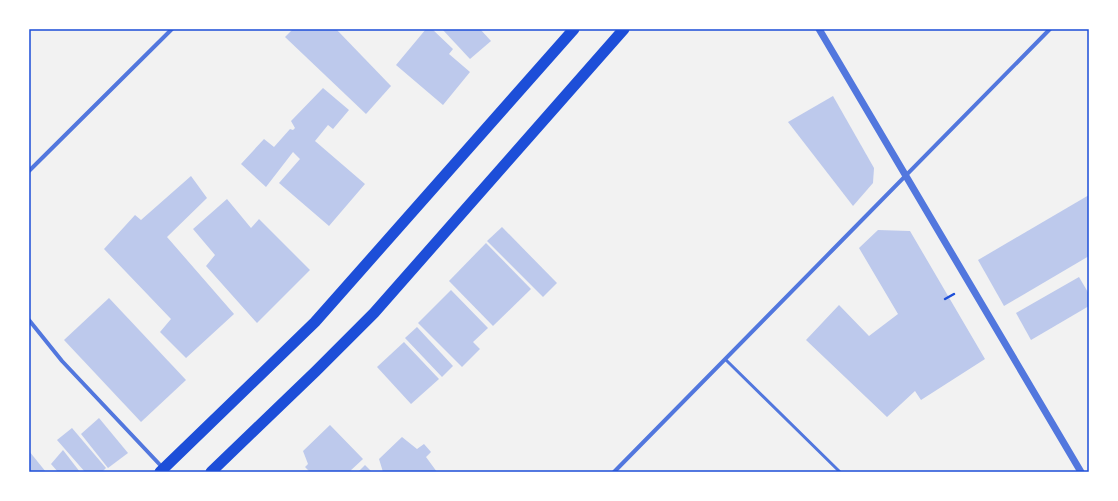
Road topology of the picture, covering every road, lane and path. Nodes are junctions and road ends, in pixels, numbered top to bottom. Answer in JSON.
{"nodes":[{"id":1,"x":172,"y":29,"type":"edge"},
{"id":2,"x":574,"y":29,"type":"edge"},
{"id":3,"x":624,"y":29,"type":"edge"},
{"id":4,"x":818,"y":29,"type":"edge"},
{"id":5,"x":1050,"y":29,"type":"edge"},
{"id":6,"x":29,"y":171,"type":"edge"},
{"id":7,"x":906,"y":175,"type":"junction"},
{"id":8,"x":29,"y":320,"type":"edge"},
{"id":9,"x":726,"y":360,"type":"junction"},
{"id":10,"x":162,"y":470,"type":"edge"},
{"id":11,"x":211,"y":472,"type":"edge"},
{"id":12,"x":614,"y":472,"type":"edge"},
{"id":13,"x":840,"y":472,"type":"edge"},
{"id":14,"x":1081,"y":472,"type":"edge"}],
"edges":[{"from":1,"to":6,"type":"street"},
{"from":2,"to":10,"type":"highway"},
{"from":3,"to":11,"type":"highway"},
{"from":4,"to":7,"type":"street"},
{"from":5,"to":7,"type":"street"},
{"from":7,"to":9,"type":"street"},
{"from":7,"to":14,"type":"street"},
{"from":8,"to":10,"type":"street"},
{"from":9,"to":12,"type":"street"},
{"from":9,"to":13,"type":"lane"}]}
